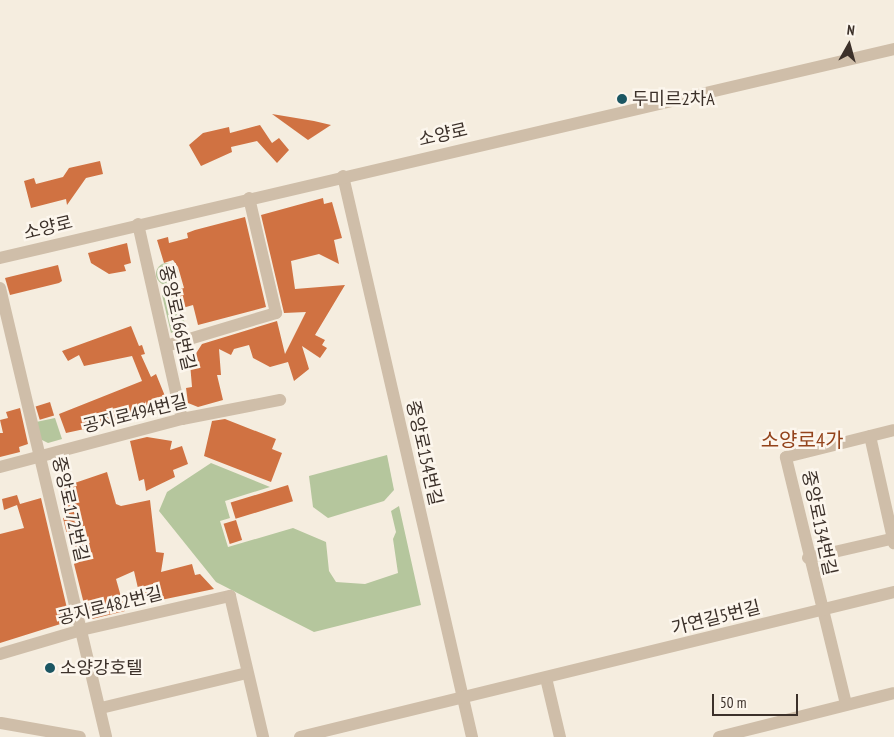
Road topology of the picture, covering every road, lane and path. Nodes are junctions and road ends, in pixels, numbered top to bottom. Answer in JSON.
{"nodes":[{"id":1,"x":894,"y":49,"type":"edge"},
{"id":2,"x":344,"y":176,"type":"junction"},
{"id":3,"x":249,"y":198,"type":"junction"},
{"id":4,"x":138,"y":224,"type":"junction"},
{"id":5,"x":0,"y":258,"type":"edge"},
{"id":6,"x":0,"y":288,"type":"edge"},
{"id":7,"x":166,"y":346,"type":"junction"},
{"id":8,"x":280,"y":400,"type":"dead end"},
{"id":9,"x":182,"y":419,"type":"junction"},
{"id":10,"x":894,"y":430,"type":"edge"},
{"id":11,"x":870,"y":436,"type":"junction"},
{"id":12,"x":39,"y":457,"type":"junction"},
{"id":13,"x":0,"y":467,"type":"edge"},
{"id":14,"x":891,"y":512,"type":"edge"},
{"id":15,"x":893,"y":541,"type":"edge"},
{"id":16,"x":808,"y":558,"type":"junction"},
{"id":17,"x":894,"y":592,"type":"edge"},
{"id":18,"x":820,"y":610,"type":"junction"},
{"id":19,"x":81,"y":630,"type":"junction"},
{"id":20,"x":0,"y":654,"type":"edge"},
{"id":21,"x":248,"y":673,"type":"junction"},
{"id":22,"x":546,"y":678,"type":"junction"},
{"id":23,"x":894,"y":692,"type":"edge"},
{"id":24,"x":462,"y":699,"type":"junction"},
{"id":25,"x":846,"y":704,"type":"junction"},
{"id":26,"x":101,"y":708,"type":"junction"},
{"id":27,"x":1,"y":722,"type":"edge"},
{"id":28,"x":759,"y":732,"type":"edge"},
{"id":29,"x":7,"y":737,"type":"edge"},
{"id":30,"x":80,"y":737,"type":"edge"},
{"id":31,"x":106,"y":737,"type":"edge"},
{"id":32,"x":263,"y":737,"type":"edge"},
{"id":33,"x":300,"y":737,"type":"edge"},
{"id":34,"x":472,"y":737,"type":"edge"},
{"id":35,"x":560,"y":737,"type":"edge"},
{"id":36,"x":719,"y":737,"type":"edge"}],
"edges":[{"from":1,"to":2,"type":"street","name":"소양로"},
{"from":2,"to":3,"type":"street","name":"소양로"},
{"from":2,"to":24,"type":"street","name":"중앙로154번길"},
{"from":3,"to":4,"type":"street","name":"소양로"},
{"from":3,"to":7,"type":"street"},
{"from":4,"to":5,"type":"street","name":"소양로"},
{"from":4,"to":7,"type":"street","name":"중앙로166번길"},
{"from":6,"to":12,"type":"street","name":"중앙로172번길"},
{"from":7,"to":9,"type":"street","name":"중앙로166번길"},
{"from":8,"to":9,"type":"street","name":"공지로494번길"},
{"from":9,"to":12,"type":"street","name":"공지로494번길"},
{"from":10,"to":11,"type":"street","name":"중앙로134번길"},
{"from":11,"to":14,"type":"street"},
{"from":11,"to":16,"type":"street","name":"중앙로134번길"},
{"from":12,"to":13,"type":"street","name":"공지로494번길"},
{"from":12,"to":19,"type":"street","name":"중앙로172번길"},
{"from":14,"to":15,"type":"street"},
{"from":15,"to":16,"type":"street"},
{"from":16,"to":18,"type":"street","name":"중앙로134번길"},
{"from":17,"to":18,"type":"street","name":"가연길5번길"},
{"from":18,"to":22,"type":"street","name":"가연길5번길"},
{"from":18,"to":25,"type":"street","name":"중앙로134번길"},
{"from":19,"to":20,"type":"street","name":"공지로482번길"},
{"from":19,"to":21,"type":"street","name":"공지로482번길"},
{"from":19,"to":26,"type":"street","name":"중앙로172번길"},
{"from":21,"to":26,"type":"street"},
{"from":21,"to":32,"type":"street"},
{"from":22,"to":24,"type":"street","name":"가연길5번길"},
{"from":22,"to":35,"type":"street"},
{"from":23,"to":25,"type":"street"},
{"from":24,"to":33,"type":"street","name":"가연길5번길"},
{"from":24,"to":34,"type":"street","name":"중앙로154번길"},
{"from":25,"to":28,"type":"street"},
{"from":26,"to":31,"type":"street","name":"중앙로172번길"},
{"from":27,"to":29,"type":"street"},
{"from":27,"to":30,"type":"street"},
{"from":28,"to":36,"type":"street"}]}
